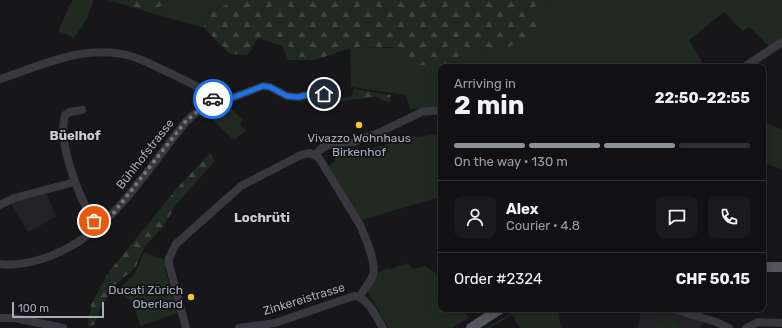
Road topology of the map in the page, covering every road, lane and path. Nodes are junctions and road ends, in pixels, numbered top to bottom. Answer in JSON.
{"nodes":[{"id":1,"x":782,"y":42,"type":"edge"},
{"id":2,"x":749,"y":64,"type":"edge"},
{"id":3,"x":0,"y":79,"type":"edge"},
{"id":4,"x":335,"y":93,"type":"dead end"},
{"id":5,"x":212,"y":100,"type":"junction"},
{"id":6,"x":82,"y":110,"type":"dead end"},
{"id":7,"x":438,"y":110,"type":"edge"},
{"id":8,"x":316,"y":155,"type":"junction"},
{"id":9,"x":75,"y":182,"type":"junction"},
{"id":10,"x":0,"y":205,"type":"edge"},
{"id":11,"x":98,"y":227,"type":"junction"},
{"id":12,"x":0,"y":264,"type":"edge"},
{"id":13,"x":766,"y":267,"type":"edge"},
{"id":14,"x":782,"y":267,"type":"edge"},
{"id":15,"x":360,"y":297,"type":"junction"},
{"id":16,"x":495,"y":312,"type":"edge"},
{"id":17,"x":684,"y":312,"type":"edge"},
{"id":18,"x":0,"y":318,"type":"edge"},
{"id":19,"x":782,"y":322,"type":"edge"},
{"id":20,"x":263,"y":326,"type":"edge"},
{"id":21,"x":63,"y":328,"type":"edge"},
{"id":22,"x":186,"y":328,"type":"edge"},
{"id":23,"x":239,"y":328,"type":"edge"},
{"id":24,"x":383,"y":328,"type":"edge"},
{"id":25,"x":471,"y":328,"type":"edge"},
{"id":26,"x":729,"y":328,"type":"edge"},
{"id":27,"x":746,"y":328,"type":"edge"}],
"edges":[{"from":1,"to":2,"type":"street"},
{"from":3,"to":5,"type":"street"},
{"from":4,"to":5,"type":"street"},
{"from":5,"to":11,"type":"street","name":"Bühlhofstrasse"},
{"from":6,"to":9,"type":"street"},
{"from":7,"to":8,"type":"street"},
{"from":8,"to":15,"type":"street"},
{"from":8,"to":22,"type":"street"},
{"from":9,"to":10,"type":"street"},
{"from":9,"to":11,"type":"street"},
{"from":11,"to":12,"type":"street","name":"Bühlhofstrasse"},
{"from":13,"to":14,"type":"main road"},
{"from":15,"to":20,"type":"street","name":"Zinkereistrasse"},
{"from":15,"to":24,"type":"street","name":"Zinkereistrasse"},
{"from":16,"to":25,"type":"main road"},
{"from":17,"to":26,"type":"street"},
{"from":18,"to":21,"type":"street"},
{"from":19,"to":27,"type":"street"},
{"from":20,"to":23,"type":"street","name":"Zinkereistrasse"}]}
